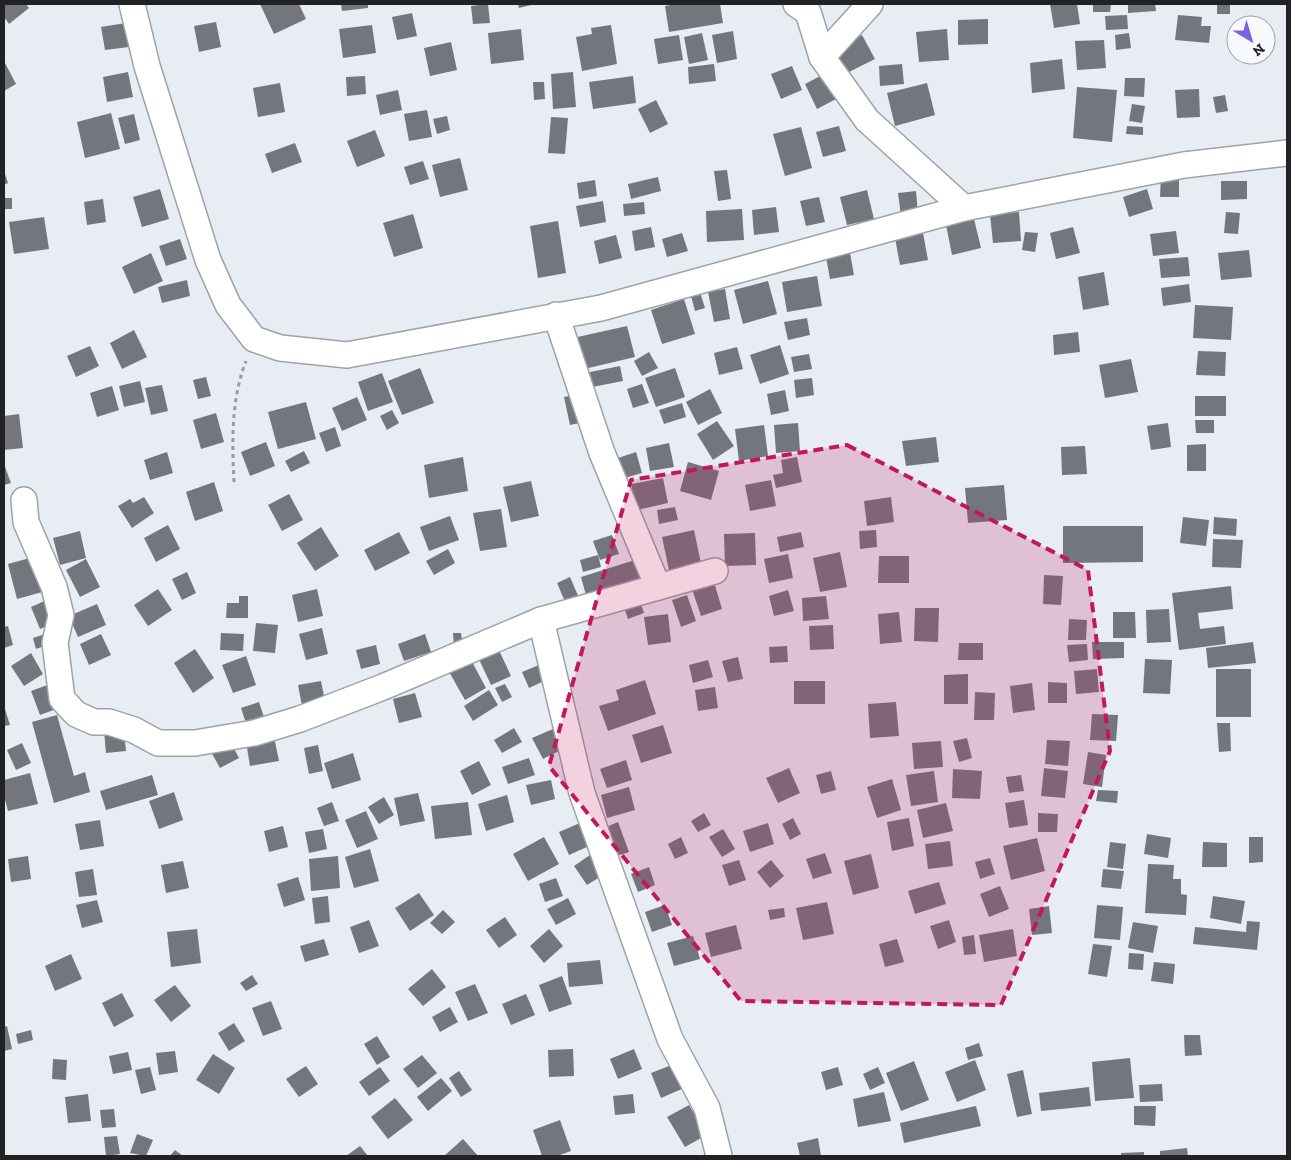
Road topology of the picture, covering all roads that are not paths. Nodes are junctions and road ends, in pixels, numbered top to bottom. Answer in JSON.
{"nodes":[{"id":1,"x":132,"y":4,"type":"edge"},
{"id":2,"x":796,"y":4,"type":"edge"},
{"id":3,"x":870,"y":4,"type":"edge"},
{"id":4,"x":822,"y":57,"type":"junction"},
{"id":5,"x":1287,"y":153,"type":"edge"},
{"id":6,"x":964,"y":208,"type":"junction"},
{"id":7,"x":556,"y":315,"type":"junction"},
{"id":8,"x":24,"y":500,"type":"dead end"},
{"id":9,"x":715,"y":571,"type":"dead end"},
{"id":10,"x":658,"y":586,"type":"junction"},
{"id":11,"x":541,"y":620,"type":"junction"},
{"id":12,"x":720,"y":1156,"type":"edge"}],
"edges":[{"from":1,"to":7,"type":"street"},
{"from":2,"to":4,"type":"street"},
{"from":3,"to":4,"type":"street"},
{"from":4,"to":6,"type":"street"},
{"from":5,"to":6,"type":"street"},
{"from":6,"to":7,"type":"street"},
{"from":7,"to":10,"type":"street"},
{"from":8,"to":11,"type":"street"},
{"from":9,"to":10,"type":"street"},
{"from":10,"to":11,"type":"street"},
{"from":11,"to":12,"type":"street"}]}
